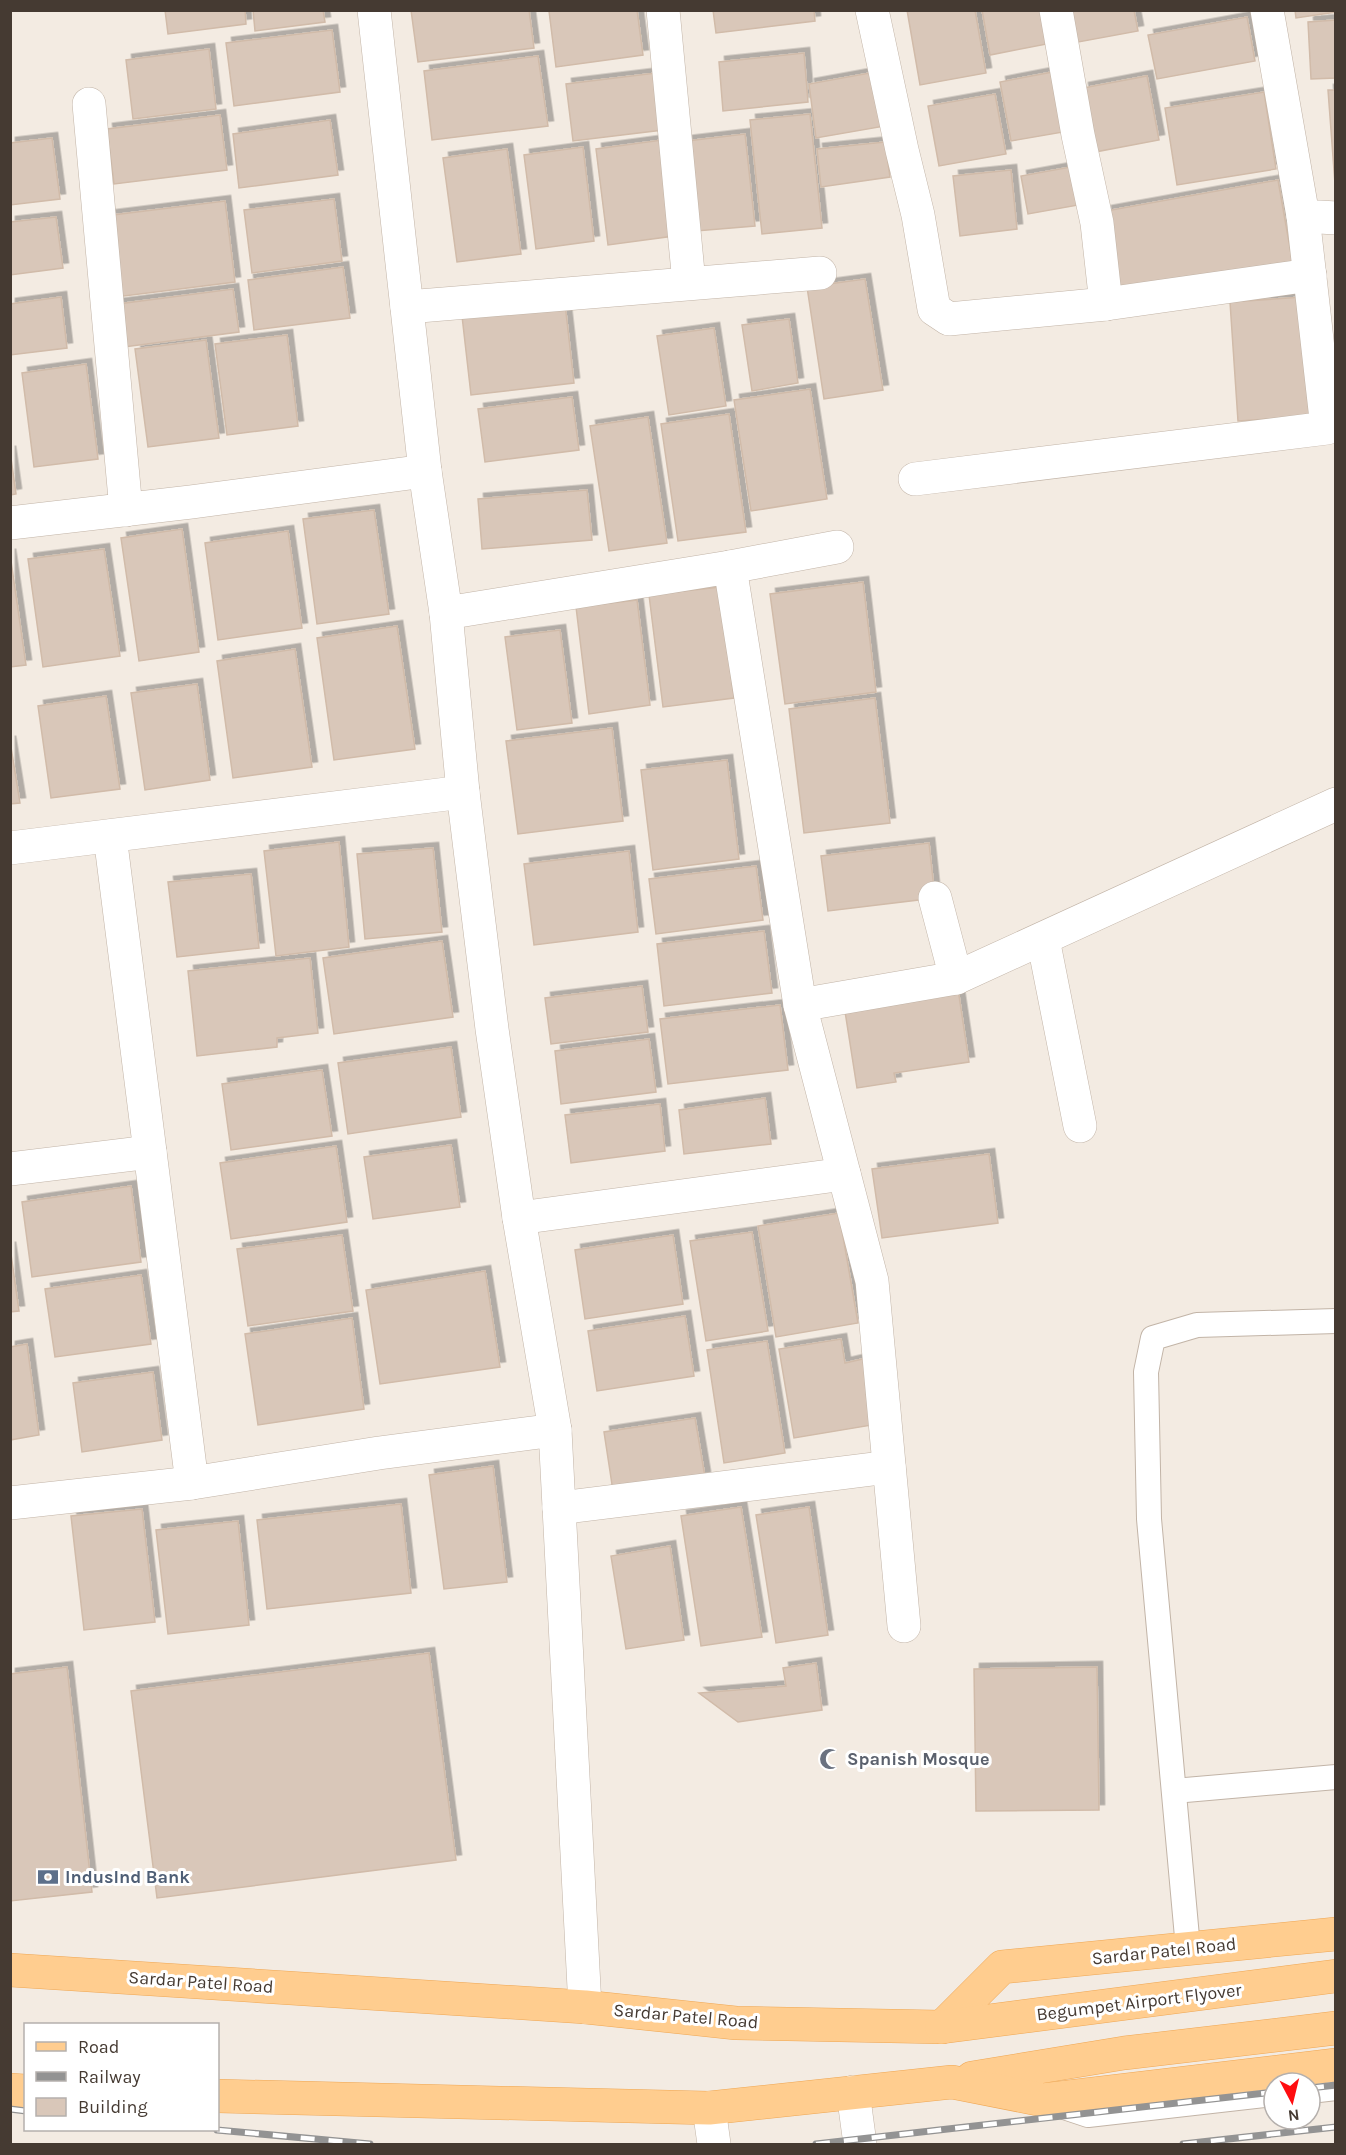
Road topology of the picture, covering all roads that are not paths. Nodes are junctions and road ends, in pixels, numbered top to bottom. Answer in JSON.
{"nodes":[{"id":1,"x":374,"y":10,"type":"edge"},
{"id":2,"x":663,"y":10,"type":"edge"},
{"id":3,"x":872,"y":10,"type":"edge"},
{"id":4,"x":1056,"y":10,"type":"edge"},
{"id":5,"x":1267,"y":10,"type":"edge"},
{"id":6,"x":89,"y":104,"type":"dead end"},
{"id":7,"x":1304,"y":216,"type":"junction"},
{"id":8,"x":1335,"y":218,"type":"edge"},
{"id":9,"x":820,"y":273,"type":"dead end"},
{"id":10,"x":1310,"y":275,"type":"junction"},
{"id":11,"x":689,"y":283,"type":"junction"},
{"id":12,"x":1106,"y":304,"type":"junction"},
{"id":13,"x":407,"y":307,"type":"junction"},
{"id":14,"x":425,"y":471,"type":"junction"},
{"id":15,"x":915,"y":479,"type":"dead end"},
{"id":16,"x":126,"y":510,"type":"junction"},
{"id":17,"x":10,"y":523,"type":"edge"},
{"id":18,"x":837,"y":547,"type":"dead end"},
{"id":19,"x":730,"y":567,"type":"junction"},
{"id":20,"x":446,"y":613,"type":"junction"},
{"id":21,"x":463,"y":792,"type":"junction"},
{"id":22,"x":1335,"y":804,"type":"edge"},
{"id":23,"x":110,"y":836,"type":"junction"},
{"id":24,"x":10,"y":848,"type":"edge"},
{"id":25,"x":935,"y":898,"type":"dead end"},
{"id":26,"x":1043,"y":939,"type":"junction"},
{"id":27,"x":956,"y":978,"type":"junction"},
{"id":28,"x":800,"y":1005,"type":"junction"},
{"id":29,"x":1080,"y":1126,"type":"dead end"},
{"id":30,"x":150,"y":1152,"type":"junction"},
{"id":31,"x":10,"y":1168,"type":"edge"},
{"id":32,"x":844,"y":1174,"type":"junction"},
{"id":33,"x":519,"y":1218,"type":"junction"},
{"id":34,"x":1335,"y":1321,"type":"edge"},
{"id":35,"x":555,"y":1430,"type":"junction"},
{"id":36,"x":889,"y":1467,"type":"junction"},
{"id":37,"x":192,"y":1483,"type":"junction"},
{"id":38,"x":10,"y":1503,"type":"edge"},
{"id":39,"x":559,"y":1508,"type":"junction"},
{"id":40,"x":904,"y":1626,"type":"dead end"},
{"id":41,"x":1335,"y":1777,"type":"edge"},
{"id":42,"x":1174,"y":1791,"type":"junction"},
{"id":43,"x":1335,"y":1934,"type":"edge"},
{"id":44,"x":1188,"y":1948,"type":"junction"},
{"id":45,"x":10,"y":1970,"type":"edge"},
{"id":46,"x":1335,"y":1976,"type":"edge"},
{"id":47,"x":585,"y":2007,"type":"junction"},
{"id":48,"x":942,"y":2027,"type":"junction"},
{"id":49,"x":1335,"y":2028,"type":"edge"},
{"id":50,"x":1335,"y":2064,"type":"edge"},
{"id":51,"x":952,"y":2082,"type":"junction"},
{"id":52,"x":853,"y":2092,"type":"junction"},
{"id":53,"x":1262,"y":2095,"type":"edge"},
{"id":54,"x":219,"y":2096,"type":"edge"},
{"id":55,"x":1043,"y":2100,"type":"junction"},
{"id":56,"x":709,"y":2108,"type":"junction"},
{"id":57,"x":714,"y":2145,"type":"edge"},
{"id":58,"x":860,"y":2145,"type":"edge"}],
"edges":[{"from":1,"to":13,"type":"street"},
{"from":2,"to":11,"type":"street"},
{"from":3,"to":12,"type":"street"},
{"from":4,"to":12,"type":"street"},
{"from":5,"to":7,"type":"street"},
{"from":6,"to":16,"type":"street"},
{"from":7,"to":8,"type":"street"},
{"from":7,"to":10,"type":"street"},
{"from":9,"to":11,"type":"street"},
{"from":10,"to":12,"type":"street"},
{"from":10,"to":15,"type":"street"},
{"from":11,"to":13,"type":"street"},
{"from":13,"to":14,"type":"street"},
{"from":14,"to":16,"type":"street"},
{"from":14,"to":20,"type":"street"},
{"from":16,"to":17,"type":"street"},
{"from":18,"to":19,"type":"street"},
{"from":19,"to":20,"type":"street"},
{"from":19,"to":28,"type":"street"},
{"from":20,"to":21,"type":"street"},
{"from":21,"to":23,"type":"street"},
{"from":21,"to":33,"type":"street"},
{"from":22,"to":26,"type":"street"},
{"from":23,"to":24,"type":"street"},
{"from":23,"to":30,"type":"street"},
{"from":25,"to":27,"type":"street"},
{"from":26,"to":27,"type":"street"},
{"from":26,"to":29,"type":"street"},
{"from":27,"to":28,"type":"street"},
{"from":28,"to":32,"type":"street"},
{"from":30,"to":31,"type":"street"},
{"from":30,"to":37,"type":"street"},
{"from":32,"to":33,"type":"street"},
{"from":32,"to":36,"type":"street"},
{"from":33,"to":35,"type":"street"},
{"from":34,"to":42,"type":"lane"},
{"from":35,"to":37,"type":"street"},
{"from":35,"to":39,"type":"street"},
{"from":36,"to":39,"type":"street"},
{"from":36,"to":40,"type":"street"},
{"from":37,"to":38,"type":"street"},
{"from":39,"to":47,"type":"street"},
{"from":41,"to":42,"type":"lane"},
{"from":42,"to":44,"type":"lane"},
{"from":43,"to":44,"type":"main road","name":"Sardar Patel Road"},
{"from":44,"to":48,"type":"main road","name":"Sardar Patel Road"},
{"from":45,"to":47,"type":"main road","name":"Sardar Patel Road"},
{"from":46,"to":48,"type":"main road","name":"Begumpet Airport Flyover"},
{"from":47,"to":48,"type":"main road","name":"Sardar Patel Road"},
{"from":49,"to":51,"type":"main road"},
{"from":50,"to":55,"type":"main road"},
{"from":51,"to":52,"type":"main road"},
{"from":51,"to":55,"type":"main road"},
{"from":52,"to":56,"type":"main road"},
{"from":52,"to":58,"type":"street"},
{"from":53,"to":55,"type":"lane"},
{"from":54,"to":56,"type":"main road"},
{"from":56,"to":57,"type":"street"}]}
